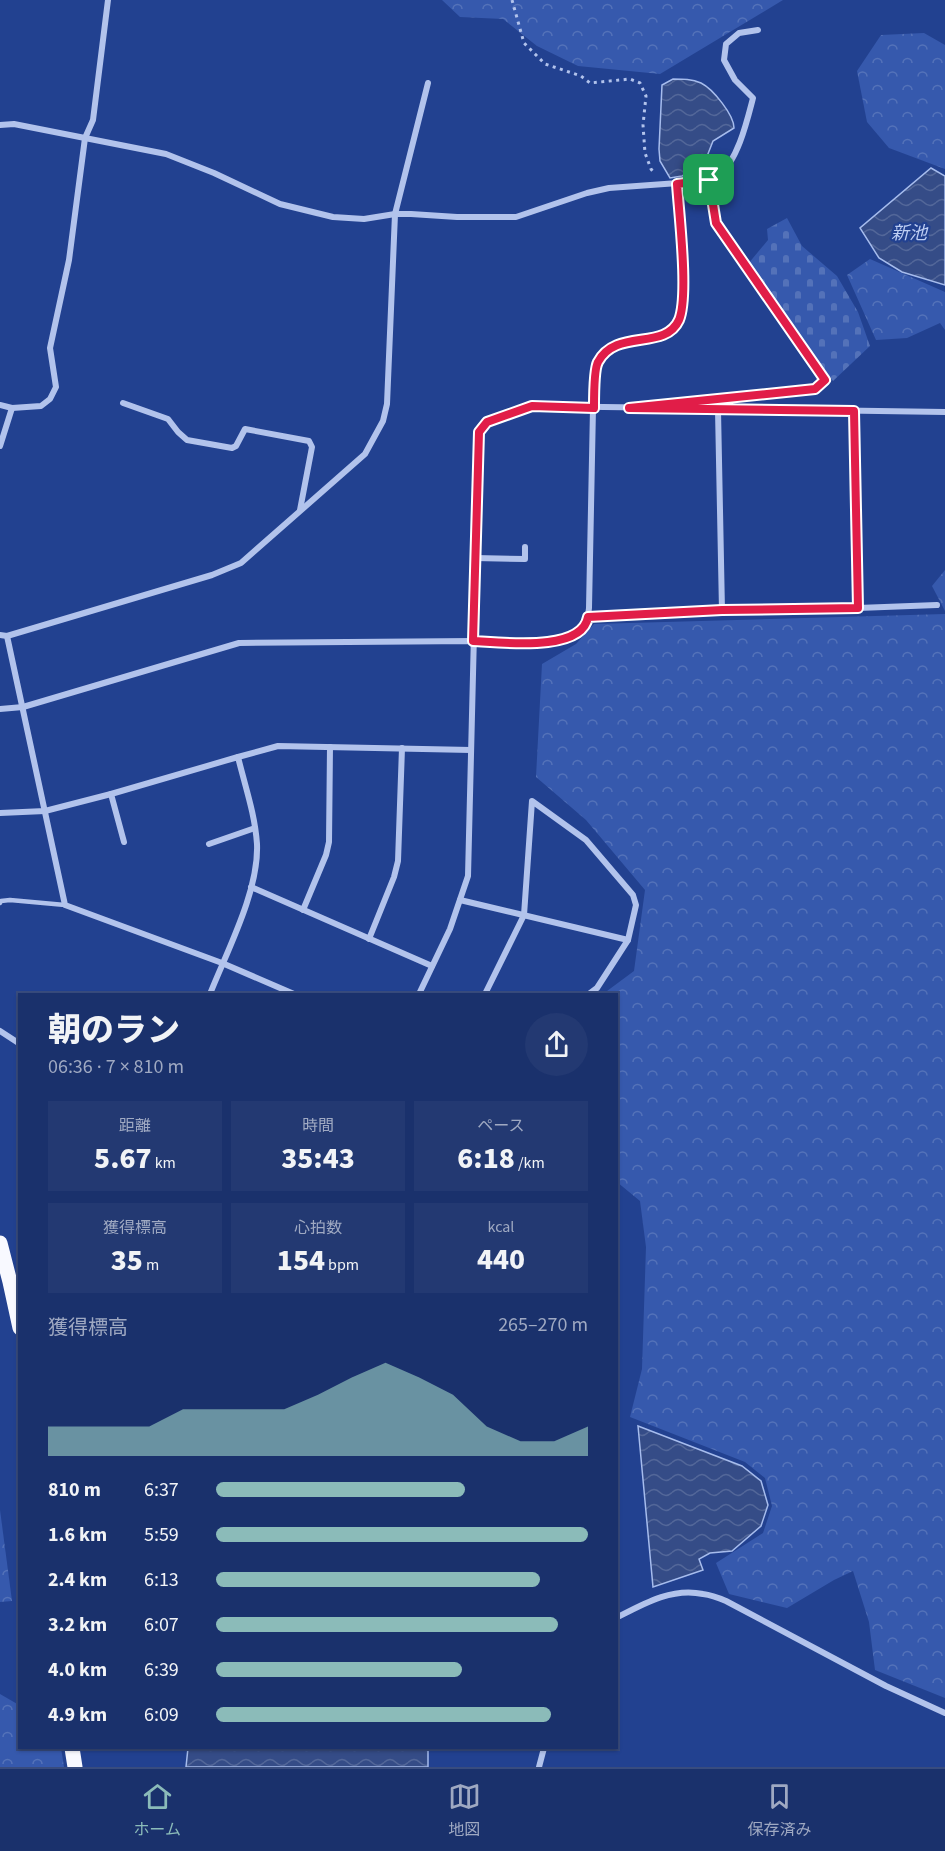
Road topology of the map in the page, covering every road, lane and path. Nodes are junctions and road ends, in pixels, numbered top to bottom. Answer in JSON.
{"nodes":[{"id":1,"x":108,"y":0,"type":"edge"},
{"id":2,"x":512,"y":0,"type":"edge"},
{"id":3,"x":758,"y":30,"type":"dead end"},
{"id":4,"x":428,"y":83,"type":"dead end"},
{"id":5,"x":0,"y":125,"type":"edge"},
{"id":6,"x":85,"y":138,"type":"junction"},
{"id":7,"x":709,"y":180,"type":"junction"},
{"id":8,"x":677,"y":184,"type":"junction"},
{"id":9,"x":664,"y":185,"type":"junction"},
{"id":10,"x":395,"y":214,"type":"junction"},
{"id":11,"x":123,"y":402,"type":"dead end"},
{"id":12,"x":0,"y":405,"type":"edge"},
{"id":13,"x":12,"y":408,"type":"junction"},
{"id":14,"x":594,"y":408,"type":"junction"},
{"id":15,"x":629,"y":408,"type":"junction"},
{"id":16,"x":718,"y":410,"type":"junction"},
{"id":17,"x":854,"y":411,"type":"junction"},
{"id":18,"x":945,"y":412,"type":"edge"},
{"id":19,"x":0,"y":446,"type":"edge"},
{"id":20,"x":300,"y":511,"type":"junction"},
{"id":21,"x":525,"y":547,"type":"dead end"},
{"id":22,"x":475,"y":558,"type":"junction"},
{"id":23,"x":937,"y":606,"type":"dead end"},
{"id":24,"x":858,"y":608,"type":"junction"},
{"id":25,"x":722,"y":610,"type":"junction"},
{"id":26,"x":588,"y":617,"type":"junction"},
{"id":27,"x":3,"y":635,"type":"edge"},
{"id":28,"x":473,"y":641,"type":"junction"},
{"id":29,"x":23,"y":708,"type":"junction"},
{"id":30,"x":0,"y":709,"type":"edge"},
{"id":31,"x":330,"y":747,"type":"junction"},
{"id":32,"x":402,"y":748,"type":"junction"},
{"id":33,"x":471,"y":750,"type":"junction"},
{"id":34,"x":238,"y":757,"type":"junction"},
{"id":35,"x":111,"y":794,"type":"junction"},
{"id":36,"x":45,"y":811,"type":"junction"},
{"id":37,"x":0,"y":813,"type":"edge"},
{"id":38,"x":255,"y":828,"type":"junction"},
{"id":39,"x":124,"y":842,"type":"dead end"},
{"id":40,"x":209,"y":844,"type":"dead end"},
{"id":41,"x":251,"y":887,"type":"junction"},
{"id":42,"x":460,"y":900,"type":"junction"},
{"id":43,"x":0,"y":903,"type":"edge"},
{"id":44,"x":65,"y":905,"type":"junction"},
{"id":45,"x":303,"y":910,"type":"junction"},
{"id":46,"x":524,"y":915,"type":"junction"},
{"id":47,"x":369,"y":939,"type":"junction"},
{"id":48,"x":628,"y":940,"type":"junction"},
{"id":49,"x":222,"y":963,"type":"junction"},
{"id":50,"x":432,"y":966,"type":"junction"},
{"id":51,"x":210,"y":993,"type":"edge"},
{"id":52,"x":292,"y":993,"type":"edge"},
{"id":53,"x":419,"y":993,"type":"edge"},
{"id":54,"x":485,"y":993,"type":"edge"},
{"id":55,"x":590,"y":993,"type":"edge"},
{"id":56,"x":0,"y":1031,"type":"edge"},
{"id":57,"x":18,"y":1043,"type":"edge"},
{"id":58,"x":0,"y":1243,"type":"edge"},
{"id":59,"x":15,"y":1281,"type":"edge"},
{"id":60,"x":18,"y":1309,"type":"edge"},
{"id":61,"x":618,"y":1617,"type":"edge"},
{"id":62,"x":945,"y":1713,"type":"edge"},
{"id":63,"x":72,"y":1749,"type":"edge"},
{"id":64,"x":544,"y":1749,"type":"edge"},
{"id":65,"x":75,"y":1767,"type":"edge"},
{"id":66,"x":539,"y":1767,"type":"edge"}],
"edges":[{"from":1,"to":6,"type":"street"},
{"from":2,"to":9,"type":"path"},
{"from":3,"to":7,"type":"street"},
{"from":4,"to":10,"type":"street"},
{"from":5,"to":6,"type":"street"},
{"from":6,"to":10,"type":"street"},
{"from":6,"to":13,"type":"street"},
{"from":7,"to":8,"type":"street"},
{"from":7,"to":15,"type":"street"},
{"from":8,"to":9,"type":"street"},
{"from":8,"to":14,"type":"street"},
{"from":9,"to":10,"type":"street"},
{"from":10,"to":20,"type":"street"},
{"from":11,"to":20,"type":"street"},
{"from":12,"to":13,"type":"street"},
{"from":13,"to":19,"type":"street"},
{"from":14,"to":15,"type":"street"},
{"from":14,"to":22,"type":"street"},
{"from":14,"to":26,"type":"street"},
{"from":15,"to":16,"type":"street"},
{"from":16,"to":17,"type":"street"},
{"from":16,"to":25,"type":"street"},
{"from":17,"to":18,"type":"street"},
{"from":17,"to":24,"type":"street"},
{"from":20,"to":27,"type":"street"},
{"from":21,"to":22,"type":"street"},
{"from":22,"to":28,"type":"street"},
{"from":23,"to":24,"type":"street"},
{"from":24,"to":25,"type":"street"},
{"from":25,"to":26,"type":"street"},
{"from":26,"to":28,"type":"street"},
{"from":27,"to":29,"type":"street"},
{"from":28,"to":29,"type":"street"},
{"from":28,"to":33,"type":"street"},
{"from":29,"to":30,"type":"street"},
{"from":29,"to":36,"type":"street"},
{"from":31,"to":32,"type":"street"},
{"from":31,"to":34,"type":"street"},
{"from":31,"to":45,"type":"street"},
{"from":32,"to":33,"type":"street"},
{"from":32,"to":47,"type":"street"},
{"from":33,"to":42,"type":"street"},
{"from":34,"to":35,"type":"street"},
{"from":34,"to":38,"type":"street"},
{"from":35,"to":36,"type":"street"},
{"from":35,"to":39,"type":"street"},
{"from":36,"to":37,"type":"street"},
{"from":36,"to":44,"type":"street"},
{"from":38,"to":40,"type":"street"},
{"from":38,"to":41,"type":"street"},
{"from":41,"to":45,"type":"street"},
{"from":41,"to":49,"type":"street"},
{"from":42,"to":46,"type":"street"},
{"from":42,"to":50,"type":"street"},
{"from":43,"to":44,"type":"lane"},
{"from":44,"to":49,"type":"street"},
{"from":45,"to":47,"type":"street"},
{"from":46,"to":48,"type":"street"},
{"from":46,"to":48,"type":"street"},
{"from":46,"to":54,"type":"street"},
{"from":47,"to":50,"type":"street"},
{"from":48,"to":55,"type":"street"},
{"from":49,"to":51,"type":"street"},
{"from":49,"to":52,"type":"street"},
{"from":50,"to":53,"type":"street"},
{"from":56,"to":57,"type":"street"},
{"from":58,"to":59,"type":"main road"},
{"from":59,"to":60,"type":"main road"},
{"from":61,"to":62,"type":"street"},
{"from":63,"to":65,"type":"main road"},
{"from":64,"to":66,"type":"street"}]}
